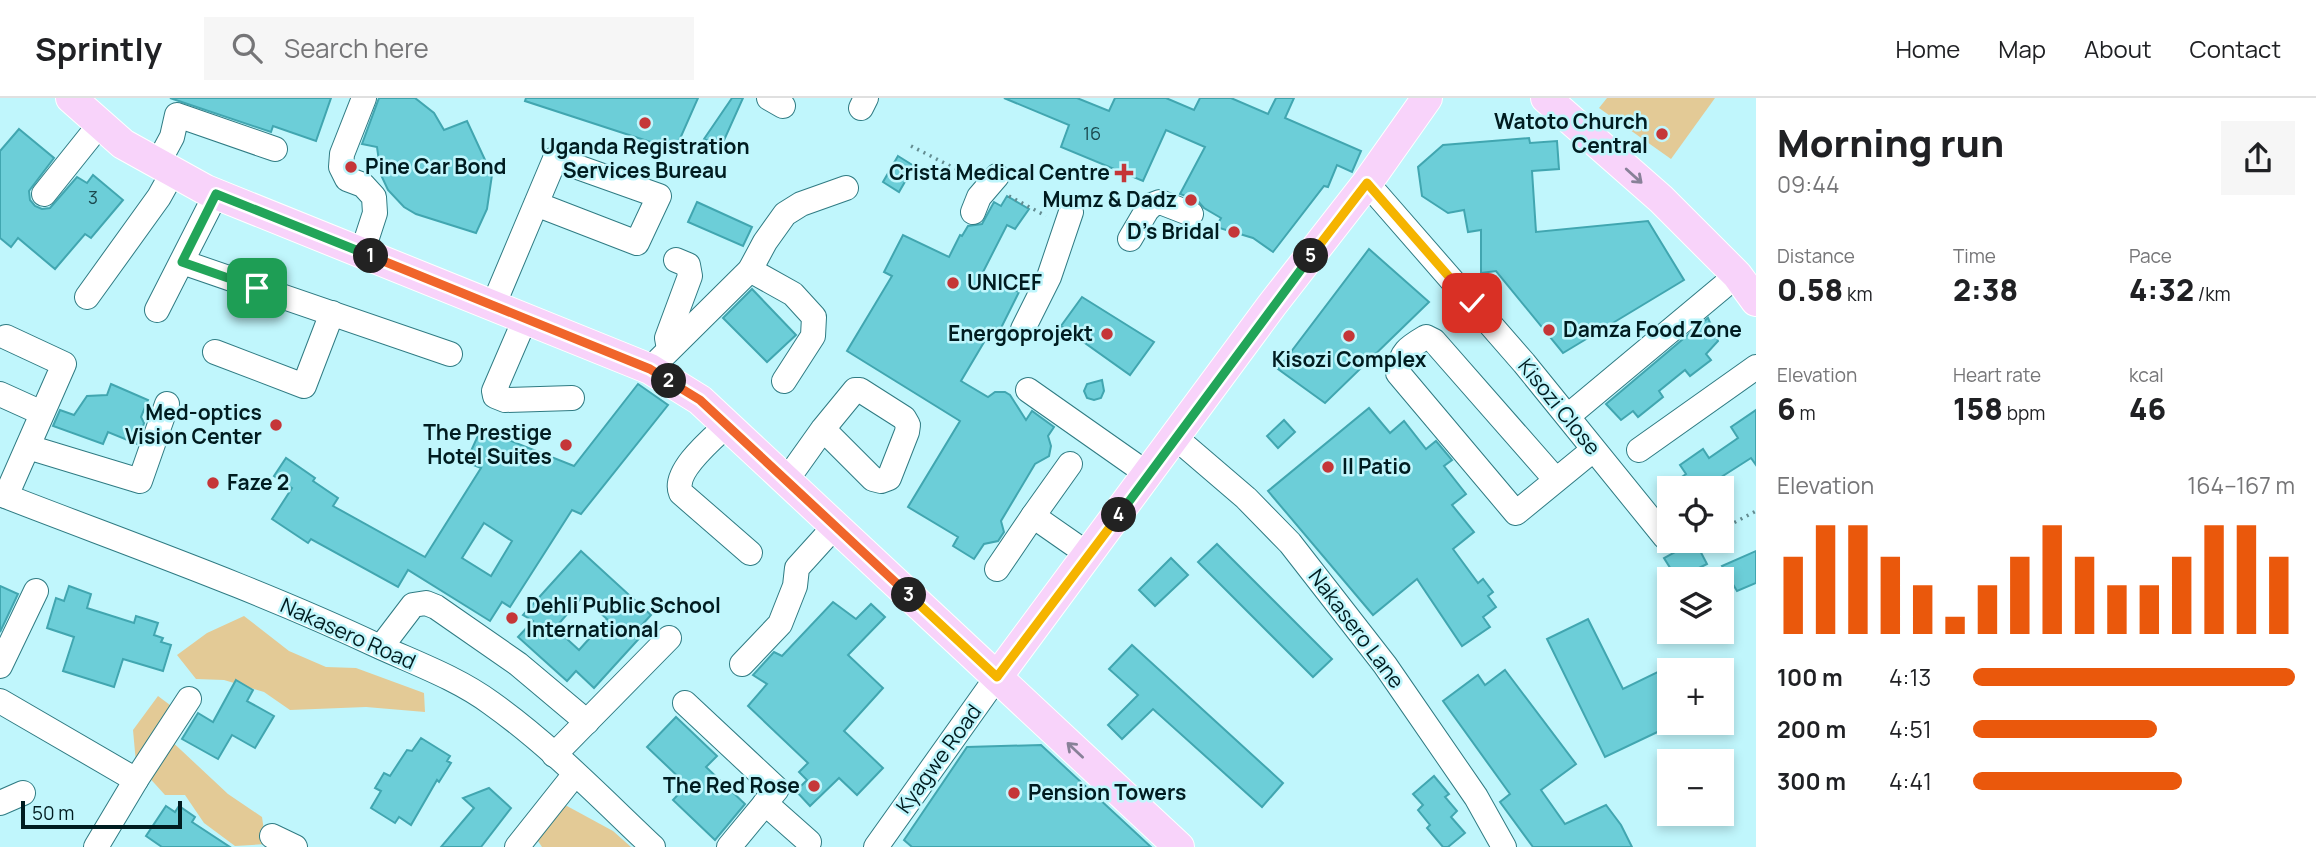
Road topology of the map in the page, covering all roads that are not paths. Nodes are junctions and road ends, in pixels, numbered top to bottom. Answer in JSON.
{"nodes":[{"id":1,"x":71,"y":98,"type":"edge"},
{"id":2,"x":364,"y":98,"type":"edge"},
{"id":3,"x":1427,"y":98,"type":"edge"},
{"id":4,"x":1546,"y":98,"type":"edge"},
{"id":5,"x":100,"y":124,"type":"junction"},
{"id":6,"x":275,"y":149,"type":"dead end"},
{"id":7,"x":166,"y":168,"type":"junction"},
{"id":8,"x":996,"y":176,"type":"dead end"},
{"id":9,"x":1367,"y":183,"type":"junction"},
{"id":10,"x":846,"y":188,"type":"dead end"},
{"id":11,"x":44,"y":194,"type":"dead end"},
{"id":12,"x":216,"y":194,"type":"junction"},
{"id":13,"x":536,"y":204,"type":"junction"},
{"id":14,"x":973,"y":212,"type":"dead end"},
{"id":15,"x":1071,"y":212,"type":"dead end"},
{"id":16,"x":1192,"y":214,"type":"dead end"},
{"id":17,"x":1130,"y":239,"type":"dead end"},
{"id":18,"x":362,"y":253,"type":"junction"},
{"id":19,"x":676,"y":260,"type":"dead end"},
{"id":20,"x":182,"y":262,"type":"junction"},
{"id":21,"x":750,"y":270,"type":"junction"},
{"id":22,"x":1737,"y":275,"type":"junction"},
{"id":23,"x":87,"y":297,"type":"dead end"},
{"id":24,"x":1756,"y":301,"type":"edge"},
{"id":25,"x":493,"y":306,"type":"junction"},
{"id":26,"x":157,"y":310,"type":"dead end"},
{"id":27,"x":332,"y":313,"type":"junction"},
{"id":28,"x":525,"y":319,"type":"junction"},
{"id":29,"x":1023,"y":329,"type":"dead end"},
{"id":30,"x":6,"y":337,"type":"dead end"},
{"id":31,"x":215,"y":352,"type":"dead end"},
{"id":32,"x":450,"y":354,"type":"dead end"},
{"id":33,"x":659,"y":359,"type":"junction"},
{"id":34,"x":1756,"y":367,"type":"edge"},
{"id":35,"x":784,"y":381,"type":"dead end"},
{"id":36,"x":1028,"y":390,"type":"dead end"},
{"id":37,"x":0,"y":394,"type":"edge"},
{"id":38,"x":572,"y":398,"type":"dead end"},
{"id":39,"x":167,"y":404,"type":"dead end"},
{"id":40,"x":42,"y":413,"type":"junction"},
{"id":41,"x":1568,"y":416,"type":"junction"},
{"id":42,"x":727,"y":425,"type":"junction"},
{"id":43,"x":823,"y":429,"type":"dead end"},
{"id":44,"x":1176,"y":439,"type":"junction"},
{"id":45,"x":28,"y":447,"type":"junction"},
{"id":46,"x":1639,"y":450,"type":"dead end"},
{"id":47,"x":1586,"y":456,"type":"junction"},
{"id":48,"x":1070,"y":464,"type":"dead end"},
{"id":49,"x":1149,"y":475,"type":"junction"},
{"id":50,"x":1556,"y":480,"type":"junction"},
{"id":51,"x":786,"y":481,"type":"junction"},
{"id":52,"x":3,"y":495,"type":"edge"},
{"id":53,"x":1033,"y":516,"type":"junction"},
{"id":54,"x":835,"y":526,"type":"junction"},
{"id":55,"x":1657,"y":529,"type":"edge"},
{"id":56,"x":750,"y":553,"type":"dead end"},
{"id":57,"x":1089,"y":555,"type":"junction"},
{"id":58,"x":997,"y":569,"type":"dead end"},
{"id":59,"x":36,"y":591,"type":"dead end"},
{"id":60,"x":669,"y":638,"type":"dead end"},
{"id":61,"x":381,"y":647,"type":"junction"},
{"id":62,"x":742,"y":664,"type":"dead end"},
{"id":63,"x":0,"y":666,"type":"edge"},
{"id":64,"x":997,"y":677,"type":"junction"},
{"id":65,"x":189,"y":699,"type":"dead end"},
{"id":66,"x":0,"y":701,"type":"edge"},
{"id":67,"x":685,"y":703,"type":"dead end"},
{"id":68,"x":587,"y":722,"type":"junction"},
{"id":69,"x":554,"y":755,"type":"junction"},
{"id":70,"x":575,"y":774,"type":"junction"},
{"id":71,"x":136,"y":780,"type":"junction"},
{"id":72,"x":23,"y":793,"type":"dead end"},
{"id":73,"x":0,"y":803,"type":"edge"},
{"id":74,"x":765,"y":803,"type":"junction"},
{"id":75,"x":272,"y":836,"type":"dead end"},
{"id":76,"x":809,"y":842,"type":"dead end"},
{"id":77,"x":740,"y":843,"type":"edge"},
{"id":78,"x":105,"y":844,"type":"edge"},
{"id":79,"x":295,"y":847,"type":"edge"},
{"id":80,"x":517,"y":847,"type":"edge"},
{"id":81,"x":653,"y":847,"type":"edge"},
{"id":82,"x":876,"y":847,"type":"edge"},
{"id":83,"x":1179,"y":847,"type":"edge"},
{"id":84,"x":1504,"y":847,"type":"edge"}],
"edges":[{"from":1,"to":5,"type":"main road"},
{"from":2,"to":18,"type":"street"},
{"from":3,"to":9,"type":"main road","name":"Kyagwe Road"},
{"from":4,"to":22,"type":"main road","one_way":true},
{"from":5,"to":7,"type":"main road"},
{"from":5,"to":11,"type":"street"},
{"from":6,"to":7,"type":"street"},
{"from":7,"to":12,"type":"main road"},
{"from":7,"to":23,"type":"street"},
{"from":8,"to":14,"type":"street"},
{"from":9,"to":41,"type":"street","name":"Kisozi Close"},
{"from":9,"to":44,"type":"main road","name":"Kyagwe Road"},
{"from":10,"to":21,"type":"street"},
{"from":12,"to":18,"type":"main road"},
{"from":12,"to":20,"type":"street"},
{"from":13,"to":13,"type":"street"},
{"from":13,"to":25,"type":"street"},
{"from":15,"to":29,"type":"street"},
{"from":16,"to":17,"type":"street"},
{"from":18,"to":25,"type":"main road"},
{"from":19,"to":33,"type":"street"},
{"from":20,"to":26,"type":"street"},
{"from":20,"to":27,"type":"street"},
{"from":21,"to":33,"type":"street"},
{"from":21,"to":35,"type":"street"},
{"from":22,"to":24,"type":"main road"},
{"from":22,"to":41,"type":"street"},
{"from":25,"to":28,"type":"main road"},
{"from":27,"to":31,"type":"street"},
{"from":27,"to":32,"type":"street"},
{"from":28,"to":33,"type":"main road"},
{"from":28,"to":38,"type":"street"},
{"from":30,"to":40,"type":"street"},
{"from":33,"to":42,"type":"main road"},
{"from":34,"to":46,"type":"street"},
{"from":36,"to":49,"type":"street"},
{"from":37,"to":40,"type":"street"},
{"from":39,"to":45,"type":"street"},
{"from":40,"to":45,"type":"street"},
{"from":41,"to":47,"type":"street","name":"Kisozi Close"},
{"from":42,"to":51,"type":"main road"},
{"from":42,"to":56,"type":"street"},
{"from":43,"to":51,"type":"street"},
{"from":44,"to":49,"type":"main road","name":"Kyagwe Road"},
{"from":44,"to":84,"type":"street","name":"Nakasero Lane"},
{"from":45,"to":52,"type":"street"},
{"from":47,"to":50,"type":"street"},
{"from":47,"to":55,"type":"street","name":"Kisozi Close"},
{"from":48,"to":53,"type":"street"},
{"from":49,"to":57,"type":"main road","name":"Kyagwe Road"},
{"from":50,"to":50,"type":"street"},
{"from":51,"to":54,"type":"main road"},
{"from":52,"to":61,"type":"street","name":"Nakasero Road"},
{"from":53,"to":57,"type":"street"},
{"from":53,"to":58,"type":"street"},
{"from":54,"to":62,"type":"street"},
{"from":54,"to":64,"type":"main road"},
{"from":57,"to":64,"type":"main road","name":"Kyagwe Road"},
{"from":59,"to":63,"type":"street"},
{"from":60,"to":68,"type":"street"},
{"from":61,"to":68,"type":"street"},
{"from":61,"to":69,"type":"street","name":"Nakasero Road"},
{"from":64,"to":82,"type":"street","name":"Kyagwe Road"},
{"from":83,"to":64,"type":"main road","one_way":true},
{"from":65,"to":71,"type":"street"},
{"from":66,"to":71,"type":"street"},
{"from":67,"to":74,"type":"street"},
{"from":68,"to":69,"type":"street"},
{"from":69,"to":70,"type":"street","name":"Nakasero Road"},
{"from":70,"to":80,"type":"street"},
{"from":70,"to":81,"type":"street","name":"Nakasero Road"},
{"from":71,"to":78,"type":"street"},
{"from":72,"to":73,"type":"street"},
{"from":74,"to":76,"type":"street"},
{"from":74,"to":77,"type":"street"},
{"from":75,"to":79,"type":"street"}]}
